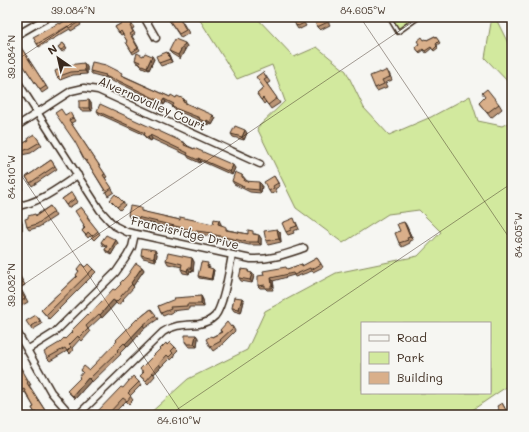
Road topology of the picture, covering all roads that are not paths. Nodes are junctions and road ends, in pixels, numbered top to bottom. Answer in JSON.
{"nodes":[{"id":1,"x":48,"y":17,"type":"edge"},
{"id":2,"x":144,"y":17,"type":"edge"},
{"id":3,"x":390,"y":17,"type":"edge"},
{"id":4,"x":418,"y":17,"type":"edge"},
{"id":5,"x":17,"y":35,"type":"edge"},
{"id":6,"x":156,"y":38,"type":"dead end"},
{"id":7,"x":17,"y":81,"type":"edge"},
{"id":8,"x":37,"y":112,"type":"junction"},
{"id":9,"x":17,"y":126,"type":"edge"},
{"id":10,"x":260,"y":164,"type":"dead end"},
{"id":11,"x":78,"y":175,"type":"junction"},
{"id":12,"x":17,"y":206,"type":"edge"},
{"id":13,"x":135,"y":234,"type":"junction"},
{"id":14,"x":304,"y":248,"type":"dead end"},
{"id":15,"x":232,"y":255,"type":"junction"},
{"id":16,"x":17,"y":332,"type":"edge"},
{"id":17,"x":26,"y":350,"type":"junction"},
{"id":18,"x":71,"y":415,"type":"edge"},
{"id":19,"x":78,"y":415,"type":"edge"}],
"edges":[{"from":1,"to":5,"type":"street"},
{"from":2,"to":6,"type":"street"},
{"from":3,"to":4,"type":"lane"},
{"from":7,"to":8,"type":"street","name":"Francisridge Drive"},
{"from":8,"to":9,"type":"street","name":"Alvernovalley Court"},
{"from":8,"to":10,"type":"street","name":"Alvernovalley Court"},
{"from":8,"to":11,"type":"street","name":"Francisridge Drive"},
{"from":11,"to":12,"type":"street"},
{"from":11,"to":13,"type":"street","name":"Francisridge Drive"},
{"from":13,"to":15,"type":"street","name":"Francisridge Drive"},
{"from":13,"to":17,"type":"street"},
{"from":14,"to":15,"type":"street","name":"Francisridge Drive"},
{"from":15,"to":19,"type":"street"},
{"from":16,"to":17,"type":"street"},
{"from":17,"to":18,"type":"street"}]}
